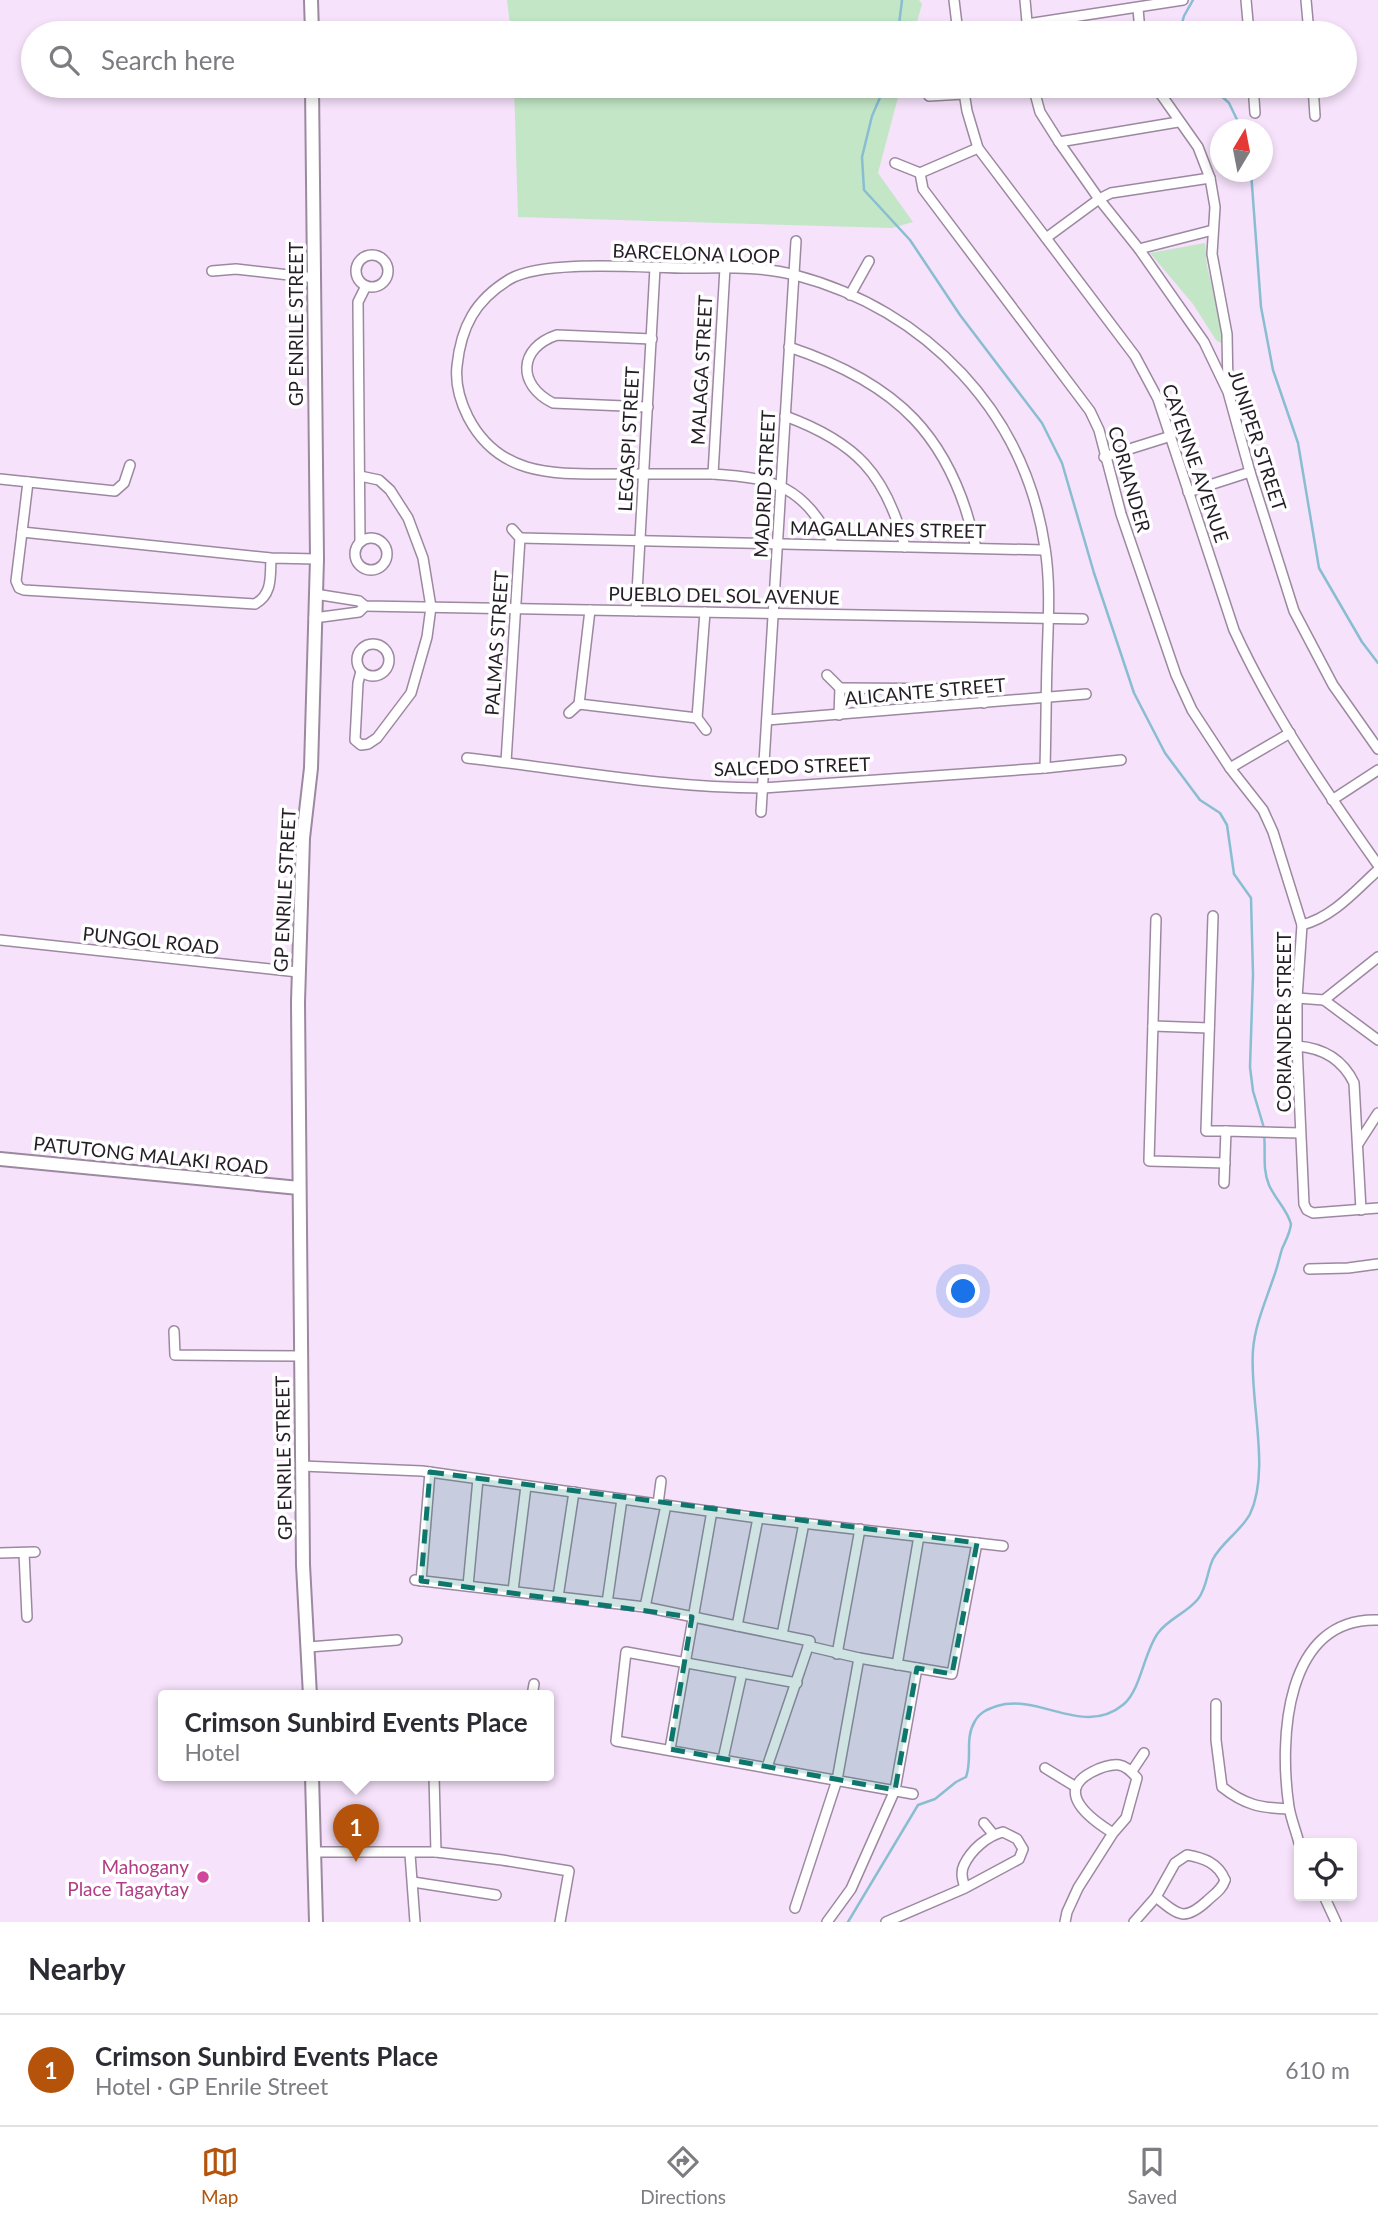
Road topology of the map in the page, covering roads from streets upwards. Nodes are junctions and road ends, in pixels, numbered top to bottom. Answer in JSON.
{"nodes":[{"id":1,"x":311,"y":0,"type":"edge"},
{"id":2,"x":954,"y":0,"type":"edge"},
{"id":3,"x":1025,"y":0,"type":"edge"},
{"id":4,"x":1183,"y":0,"type":"edge"},
{"id":5,"x":1247,"y":0,"type":"edge"},
{"id":6,"x":1307,"y":0,"type":"edge"},
{"id":7,"x":1138,"y":8,"type":"junction"},
{"id":8,"x":312,"y":21,"type":"edge"},
{"id":9,"x":957,"y":21,"type":"edge"},
{"id":10,"x":1027,"y":21,"type":"edge"},
{"id":11,"x":1070,"y":21,"type":"edge"},
{"id":12,"x":1139,"y":21,"type":"edge"},
{"id":13,"x":1248,"y":21,"type":"edge"},
{"id":14,"x":1308,"y":21,"type":"edge"},
{"id":15,"x":312,"y":98,"type":"edge"},
{"id":16,"x":965,"y":98,"type":"edge"},
{"id":17,"x":1036,"y":98,"type":"edge"},
{"id":18,"x":1163,"y":98,"type":"edge"},
{"id":19,"x":1254,"y":98,"type":"edge"},
{"id":20,"x":1314,"y":98,"type":"edge"},
{"id":21,"x":1255,"y":113,"type":"dead end"},
{"id":22,"x":1315,"y":116,"type":"dead end"},
{"id":23,"x":1178,"y":122,"type":"junction"},
{"id":24,"x":1059,"y":142,"type":"junction"},
{"id":25,"x":978,"y":148,"type":"junction"},
{"id":26,"x":895,"y":163,"type":"dead end"},
{"id":27,"x":920,"y":173,"type":"junction"},
{"id":28,"x":1210,"y":178,"type":"joint"},
{"id":29,"x":1211,"y":182,"type":"edge"},
{"id":30,"x":1099,"y":199,"type":"junction"},
{"id":31,"x":1213,"y":230,"type":"junction"},
{"id":32,"x":1046,"y":238,"type":"junction"},
{"id":33,"x":796,"y":241,"type":"dead end"},
{"id":34,"x":1139,"y":249,"type":"junction"},
{"id":35,"x":869,"y":261,"type":"dead end"},
{"id":36,"x":656,"y":268,"type":"junction"},
{"id":37,"x":725,"y":268,"type":"junction"},
{"id":38,"x":212,"y":271,"type":"dead end"},
{"id":39,"x":794,"y":275,"type":"junction"},
{"id":40,"x":314,"y":278,"type":"junction"},
{"id":41,"x":366,"y":286,"type":"dead end"},
{"id":42,"x":850,"y":295,"type":"junction"},
{"id":43,"x":652,"y":339,"type":"junction"},
{"id":44,"x":789,"y":347,"type":"junction"},
{"id":45,"x":1228,"y":392,"type":"junction"},
{"id":46,"x":648,"y":407,"type":"junction"},
{"id":47,"x":785,"y":416,"type":"junction"},
{"id":48,"x":1171,"y":436,"type":"junction"},
{"id":49,"x":1104,"y":457,"type":"junction"},
{"id":50,"x":130,"y":465,"type":"dead end"},
{"id":51,"x":1250,"y":472,"type":"junction"},
{"id":52,"x":644,"y":474,"type":"junction"},
{"id":53,"x":713,"y":474,"type":"junction"},
{"id":54,"x":360,"y":476,"type":"junction"},
{"id":55,"x":0,"y":479,"type":"edge"},
{"id":56,"x":28,"y":482,"type":"junction"},
{"id":57,"x":781,"y":485,"type":"junction"},
{"id":58,"x":1188,"y":492,"type":"junction"},
{"id":59,"x":512,"y":529,"type":"dead end"},
{"id":60,"x":22,"y":532,"type":"junction"},
{"id":61,"x":520,"y":538,"type":"junction"},
{"id":62,"x":360,"y":542,"type":"dead end"},
{"id":63,"x":640,"y":542,"type":"junction"},
{"id":64,"x":778,"y":544,"type":"junction"},
{"id":65,"x":834,"y":545,"type":"junction"},
{"id":66,"x":905,"y":547,"type":"junction"},
{"id":67,"x":976,"y":548,"type":"junction"},
{"id":68,"x":1045,"y":550,"type":"junction"},
{"id":69,"x":271,"y":558,"type":"junction"},
{"id":70,"x":317,"y":559,"type":"junction"},
{"id":71,"x":315,"y":594,"type":"junction"},
{"id":72,"x":365,"y":606,"type":"junction"},
{"id":73,"x":431,"y":607,"type":"junction"},
{"id":74,"x":517,"y":609,"type":"junction"},
{"id":75,"x":590,"y":610,"type":"junction"},
{"id":76,"x":636,"y":611,"type":"junction"},
{"id":77,"x":705,"y":612,"type":"junction"},
{"id":78,"x":774,"y":613,"type":"junction"},
{"id":79,"x":314,"y":618,"type":"junction"},
{"id":80,"x":1049,"y":618,"type":"junction"},
{"id":81,"x":1083,"y":619,"type":"dead end"},
{"id":82,"x":361,"y":671,"type":"dead end"},
{"id":83,"x":827,"y":675,"type":"dead end"},
{"id":84,"x":840,"y":688,"type":"junction"},
{"id":85,"x":1086,"y":694,"type":"dead end"},
{"id":86,"x":1046,"y":698,"type":"junction"},
{"id":87,"x":984,"y":703,"type":"junction"},
{"id":88,"x":579,"y":704,"type":"junction"},
{"id":89,"x":569,"y":713,"type":"dead end"},
{"id":90,"x":839,"y":715,"type":"junction"},
{"id":91,"x":697,"y":718,"type":"junction"},
{"id":92,"x":767,"y":720,"type":"junction"},
{"id":93,"x":706,"y":730,"type":"dead end"},
{"id":94,"x":1290,"y":733,"type":"junction"},
{"id":95,"x":1378,"y":749,"type":"edge"},
{"id":96,"x":467,"y":758,"type":"dead end"},
{"id":97,"x":1121,"y":760,"type":"dead end"},
{"id":98,"x":506,"y":762,"type":"junction"},
{"id":99,"x":1045,"y":768,"type":"junction"},
{"id":100,"x":1230,"y":768,"type":"junction"},
{"id":101,"x":1378,"y":770,"type":"edge"},
{"id":102,"x":763,"y":788,"type":"junction"},
{"id":103,"x":1332,"y":800,"type":"junction"},
{"id":104,"x":761,"y":812,"type":"dead end"},
{"id":105,"x":1378,"y":867,"type":"edge"},
{"id":106,"x":1213,"y":916,"type":"dead end"},
{"id":107,"x":1156,"y":919,"type":"dead end"},
{"id":108,"x":1302,"y":925,"type":"junction"},
{"id":109,"x":0,"y":940,"type":"edge"},
{"id":110,"x":1377,"y":959,"type":"edge"},
{"id":111,"x":299,"y":972,"type":"junction"},
{"id":112,"x":1297,"y":998,"type":"junction"},
{"id":113,"x":1324,"y":1000,"type":"junction"},
{"id":114,"x":1153,"y":1026,"type":"junction"},
{"id":115,"x":1209,"y":1028,"type":"junction"},
{"id":116,"x":1378,"y":1040,"type":"edge"},
{"id":117,"x":1297,"y":1046,"type":"junction"},
{"id":118,"x":1378,"y":1113,"type":"edge"},
{"id":119,"x":1226,"y":1131,"type":"junction"},
{"id":120,"x":1300,"y":1133,"type":"junction"},
{"id":121,"x":1357,"y":1146,"type":"junction"},
{"id":122,"x":0,"y":1159,"type":"edge"},
{"id":123,"x":1225,"y":1163,"type":"junction"},
{"id":124,"x":1224,"y":1183,"type":"dead end"},
{"id":125,"x":299,"y":1188,"type":"junction"},
{"id":126,"x":1378,"y":1208,"type":"edge"},
{"id":127,"x":1361,"y":1210,"type":"junction"},
{"id":128,"x":1378,"y":1264,"type":"edge"},
{"id":129,"x":1309,"y":1269,"type":"dead end"},
{"id":130,"x":174,"y":1331,"type":"dead end"},
{"id":131,"x":302,"y":1356,"type":"junction"},
{"id":132,"x":302,"y":1466,"type":"junction"},
{"id":133,"x":430,"y":1472,"type":"junction"},
{"id":134,"x":478,"y":1479,"type":"junction"},
{"id":135,"x":661,"y":1481,"type":"dead end"},
{"id":136,"x":526,"y":1486,"type":"junction"},
{"id":137,"x":574,"y":1492,"type":"junction"},
{"id":138,"x":622,"y":1499,"type":"junction"},
{"id":139,"x":662,"y":1504,"type":"junction"},
{"id":140,"x":712,"y":1511,"type":"junction"},
{"id":141,"x":758,"y":1518,"type":"junction"},
{"id":142,"x":804,"y":1523,"type":"junction"},
{"id":143,"x":860,"y":1529,"type":"junction"},
{"id":144,"x":919,"y":1536,"type":"junction"},
{"id":145,"x":977,"y":1543,"type":"junction"},
{"id":146,"x":1003,"y":1546,"type":"dead end"},
{"id":147,"x":35,"y":1552,"type":"dead end"},
{"id":148,"x":0,"y":1553,"type":"edge"},
{"id":149,"x":24,"y":1553,"type":"junction"},
{"id":150,"x":468,"y":1586,"type":"junction"},
{"id":151,"x":513,"y":1591,"type":"junction"},
{"id":152,"x":558,"y":1597,"type":"junction"},
{"id":153,"x":607,"y":1603,"type":"junction"},
{"id":154,"x":645,"y":1607,"type":"junction"},
{"id":155,"x":27,"y":1617,"type":"dead end"},
{"id":156,"x":692,"y":1617,"type":"junction"},
{"id":157,"x":1378,"y":1620,"type":"edge"},
{"id":158,"x":737,"y":1626,"type":"junction"},
{"id":159,"x":782,"y":1635,"type":"junction"},
{"id":160,"x":397,"y":1640,"type":"dead end"},
{"id":161,"x":808,"y":1646,"type":"junction"},
{"id":162,"x":309,"y":1647,"type":"junction"},
{"id":163,"x":837,"y":1654,"type":"junction"},
{"id":164,"x":859,"y":1658,"type":"junction"},
{"id":165,"x":684,"y":1662,"type":"junction"},
{"id":166,"x":897,"y":1665,"type":"junction"},
{"id":167,"x":917,"y":1668,"type":"junction"},
{"id":168,"x":742,"y":1673,"type":"junction"},
{"id":169,"x":797,"y":1683,"type":"junction"},
{"id":170,"x":534,"y":1684,"type":"dead end"},
{"id":171,"x":310,"y":1690,"type":"edge"},
{"id":172,"x":533,"y":1690,"type":"edge"},
{"id":173,"x":1216,"y":1704,"type":"dead end"},
{"id":174,"x":670,"y":1749,"type":"junction"},
{"id":175,"x":1143,"y":1753,"type":"dead end"},
{"id":176,"x":723,"y":1759,"type":"junction"},
{"id":177,"x":767,"y":1767,"type":"junction"},
{"id":178,"x":1045,"y":1768,"type":"dead end"},
{"id":179,"x":1132,"y":1771,"type":"junction"},
{"id":180,"x":837,"y":1780,"type":"junction"},
{"id":181,"x":312,"y":1781,"type":"edge"},
{"id":182,"x":434,"y":1781,"type":"edge"},
{"id":183,"x":1076,"y":1787,"type":"junction"},
{"id":184,"x":895,"y":1790,"type":"junction"},
{"id":185,"x":913,"y":1794,"type":"dead end"},
{"id":186,"x":1289,"y":1809,"type":"junction"},
{"id":187,"x":984,"y":1823,"type":"dead end"},
{"id":188,"x":1113,"y":1833,"type":"junction"},
{"id":189,"x":993,"y":1835,"type":"junction"},
{"id":190,"x":1298,"y":1838,"type":"edge"},
{"id":191,"x":313,"y":1852,"type":"junction"},
{"id":192,"x":436,"y":1852,"type":"junction"},
{"id":193,"x":410,"y":1854,"type":"junction"},
{"id":194,"x":413,"y":1882,"type":"junction"},
{"id":195,"x":965,"y":1888,"type":"junction"},
{"id":196,"x":496,"y":1895,"type":"dead end"},
{"id":197,"x":1156,"y":1897,"type":"junction"},
{"id":198,"x":1326,"y":1901,"type":"edge"},
{"id":199,"x":795,"y":1908,"type":"dead end"},
{"id":200,"x":316,"y":1922,"type":"edge"},
{"id":201,"x":415,"y":1922,"type":"edge"},
{"id":202,"x":560,"y":1922,"type":"edge"},
{"id":203,"x":827,"y":1922,"type":"edge"},
{"id":204,"x":886,"y":1922,"type":"edge"},
{"id":205,"x":1065,"y":1922,"type":"edge"},
{"id":206,"x":1134,"y":1922,"type":"edge"},
{"id":207,"x":1336,"y":1922,"type":"edge"}],
"edges":[{"from":1,"to":8,"type":"street"},
{"from":2,"to":9,"type":"street"},
{"from":3,"to":10,"type":"street"},
{"from":4,"to":7,"type":"street"},
{"from":5,"to":13,"type":"street"},
{"from":6,"to":14,"type":"street"},
{"from":7,"to":11,"type":"street"},
{"from":7,"to":12,"type":"street"},
{"from":15,"to":40,"type":"street","name":"GP ENRILE STREET"},
{"from":16,"to":25,"type":"street","name":"CAYENNE AVENUE"},
{"from":17,"to":24,"type":"street","name":"JUNIPER STREET"},
{"from":18,"to":23,"type":"street"},
{"from":19,"to":21,"type":"street"},
{"from":20,"to":22,"type":"street"},
{"from":23,"to":24,"type":"street"},
{"from":23,"to":28,"type":"street"},
{"from":24,"to":30,"type":"street","name":"JUNIPER STREET"},
{"from":25,"to":27,"type":"street"},
{"from":25,"to":32,"type":"street","name":"CAYENNE AVENUE"},
{"from":26,"to":27,"type":"street"},
{"from":27,"to":49,"type":"street","name":"CORIANDER"},
{"from":28,"to":30,"type":"street"},
{"from":29,"to":31,"type":"street"},
{"from":30,"to":32,"type":"street"},
{"from":30,"to":34,"type":"street","name":"JUNIPER STREET"},
{"from":31,"to":34,"type":"street"},
{"from":31,"to":45,"type":"street"},
{"from":32,"to":48,"type":"street","name":"CAYENNE AVENUE"},
{"from":33,"to":39,"type":"street","name":"MADRID STREET"},
{"from":34,"to":45,"type":"street","name":"JUNIPER STREET"},
{"from":35,"to":42,"type":"street"},
{"from":36,"to":37,"type":"street","name":"BARCELONA LOOP"},
{"from":36,"to":43,"type":"street","name":"LEGASPI STREET"},
{"from":36,"to":52,"type":"street","name":"BARCELONA LOOP"},
{"from":37,"to":39,"type":"street","name":"BARCELONA LOOP"},
{"from":37,"to":53,"type":"street","name":"MALAGA STREET"},
{"from":38,"to":40,"type":"street"},
{"from":39,"to":42,"type":"street","name":"BARCELONA LOOP"},
{"from":39,"to":44,"type":"street","name":"MADRID STREET"},
{"from":40,"to":70,"type":"street","name":"GP ENRILE STREET"},
{"from":41,"to":54,"type":"street"},
{"from":42,"to":68,"type":"street","name":"BARCELONA LOOP"},
{"from":43,"to":46,"type":"street","name":"LEGASPI STREET"},
{"from":43,"to":46,"type":"street"},
{"from":44,"to":47,"type":"street","name":"MADRID STREET"},
{"from":44,"to":67,"type":"street"},
{"from":45,"to":51,"type":"street","name":"JUNIPER STREET"},
{"from":46,"to":52,"type":"street","name":"LEGASPI STREET"},
{"from":47,"to":57,"type":"street","name":"MADRID STREET"},
{"from":47,"to":66,"type":"street"},
{"from":48,"to":49,"type":"street"},
{"from":48,"to":58,"type":"street","name":"CAYENNE AVENUE"},
{"from":49,"to":100,"type":"street","name":"CORIANDER"},
{"from":50,"to":56,"type":"street"},
{"from":51,"to":58,"type":"street"},
{"from":51,"to":95,"type":"street","name":"JUNIPER STREET"},
{"from":52,"to":53,"type":"street","name":"BARCELONA LOOP"},
{"from":52,"to":63,"type":"street","name":"LEGASPI STREET"},
{"from":53,"to":57,"type":"street","name":"BARCELONA LOOP"},
{"from":54,"to":62,"type":"street"},
{"from":54,"to":73,"type":"street"},
{"from":55,"to":56,"type":"street"},
{"from":56,"to":60,"type":"street"},
{"from":57,"to":64,"type":"street","name":"MADRID STREET"},
{"from":57,"to":65,"type":"street"},
{"from":58,"to":94,"type":"street","name":"CAYENNE AVENUE"},
{"from":59,"to":61,"type":"street"},
{"from":60,"to":69,"type":"street"},
{"from":60,"to":69,"type":"street"},
{"from":61,"to":63,"type":"street","name":"MAGALLANES STREET"},
{"from":61,"to":74,"type":"street","name":"PALMAS STREET"},
{"from":63,"to":64,"type":"street","name":"MAGALLANES STREET"},
{"from":63,"to":76,"type":"street","name":"LEGASPI STREET"},
{"from":64,"to":65,"type":"street","name":"MAGALLANES STREET"},
{"from":64,"to":78,"type":"street","name":"MADRID STREET"},
{"from":65,"to":66,"type":"street","name":"MAGALLANES STREET"},
{"from":66,"to":67,"type":"street","name":"MAGALLANES STREET"},
{"from":67,"to":68,"type":"street","name":"MAGALLANES STREET"},
{"from":68,"to":80,"type":"street","name":"BARCELONA LOOP"},
{"from":69,"to":70,"type":"street"},
{"from":70,"to":71,"type":"street","name":"GP ENRILE STREET"},
{"from":71,"to":72,"type":"street","name":"PUEBLO DEL SOL AVENUE"},
{"from":71,"to":79,"type":"street","name":"GP ENRILE STREET"},
{"from":72,"to":73,"type":"street","name":"PUEBLO DEL SOL AVENUE"},
{"from":72,"to":79,"type":"street","name":"PUEBLO DEL SOL AVENUE"},
{"from":73,"to":74,"type":"street","name":"PUEBLO DEL SOL AVENUE"},
{"from":73,"to":82,"type":"street"},
{"from":74,"to":75,"type":"street","name":"PUEBLO DEL SOL AVENUE"},
{"from":74,"to":98,"type":"street","name":"PALMAS STREET"},
{"from":75,"to":76,"type":"street","name":"PUEBLO DEL SOL AVENUE"},
{"from":75,"to":88,"type":"street"},
{"from":76,"to":77,"type":"street","name":"PUEBLO DEL SOL AVENUE"},
{"from":77,"to":78,"type":"street","name":"PUEBLO DEL SOL AVENUE"},
{"from":77,"to":91,"type":"street"},
{"from":78,"to":80,"type":"street","name":"PUEBLO DEL SOL AVENUE"},
{"from":78,"to":92,"type":"street","name":"MADRID STREET"},
{"from":79,"to":111,"type":"street","name":"GP ENRILE STREET"},
{"from":80,"to":81,"type":"street","name":"PUEBLO DEL SOL AVENUE"},
{"from":80,"to":86,"type":"street","name":"BARCELONA LOOP"},
{"from":83,"to":84,"type":"street"},
{"from":84,"to":87,"type":"street"},
{"from":84,"to":90,"type":"street"},
{"from":85,"to":86,"type":"street","name":"ALICANTE STREET"},
{"from":86,"to":87,"type":"street","name":"ALICANTE STREET"},
{"from":86,"to":99,"type":"street","name":"BARCELONA LOOP"},
{"from":87,"to":90,"type":"street","name":"ALICANTE STREET"},
{"from":88,"to":89,"type":"street"},
{"from":88,"to":91,"type":"street"},
{"from":90,"to":92,"type":"street","name":"ALICANTE STREET"},
{"from":91,"to":93,"type":"street"},
{"from":92,"to":102,"type":"street","name":"MADRID STREET"},
{"from":94,"to":100,"type":"street"},
{"from":94,"to":103,"type":"street","name":"CAYENNE AVENUE"},
{"from":96,"to":98,"type":"street","name":"SALCEDO STREET"},
{"from":97,"to":99,"type":"street","name":"SALCEDO STREET"},
{"from":98,"to":102,"type":"street","name":"SALCEDO STREET"},
{"from":99,"to":102,"type":"street","name":"SALCEDO STREET"},
{"from":100,"to":108,"type":"street","name":"CORIANDER STREET"},
{"from":101,"to":103,"type":"street"},
{"from":102,"to":104,"type":"street","name":"MADRID STREET"},
{"from":103,"to":105,"type":"street","name":"CAYENNE AVENUE"},
{"from":105,"to":108,"type":"street"},
{"from":106,"to":115,"type":"street"},
{"from":107,"to":114,"type":"street"},
{"from":108,"to":112,"type":"street","name":"CORIANDER STREET"},
{"from":109,"to":111,"type":"street","name":"PUNGOL ROAD"},
{"from":110,"to":113,"type":"street"},
{"from":111,"to":125,"type":"street","name":"GP ENRILE STREET"},
{"from":112,"to":113,"type":"street"},
{"from":112,"to":117,"type":"street","name":"CORIANDER STREET"},
{"from":113,"to":116,"type":"street"},
{"from":114,"to":115,"type":"street"},
{"from":114,"to":123,"type":"street"},
{"from":115,"to":119,"type":"street"},
{"from":117,"to":120,"type":"street","name":"CORIANDER STREET"},
{"from":117,"to":121,"type":"street"},
{"from":118,"to":121,"type":"street"},
{"from":119,"to":120,"type":"street"},
{"from":119,"to":123,"type":"street"},
{"from":120,"to":127,"type":"street","name":"CORIANDER STREET"},
{"from":121,"to":127,"type":"street"},
{"from":122,"to":125,"type":"street","name":"PATUTONG MALAKI ROAD"},
{"from":123,"to":124,"type":"street"},
{"from":125,"to":131,"type":"street","name":"GP ENRILE STREET"},
{"from":126,"to":127,"type":"street"},
{"from":128,"to":129,"type":"street"},
{"from":130,"to":131,"type":"street"},
{"from":131,"to":132,"type":"street","name":"GP ENRILE STREET"},
{"from":132,"to":133,"type":"street"},
{"from":132,"to":162,"type":"street","name":"GP ENRILE STREET"},
{"from":133,"to":134,"type":"street"},
{"from":133,"to":150,"type":"street"},
{"from":134,"to":136,"type":"street"},
{"from":134,"to":150,"type":"street"},
{"from":135,"to":139,"type":"street"},
{"from":136,"to":137,"type":"street"},
{"from":136,"to":151,"type":"street"},
{"from":137,"to":138,"type":"street"},
{"from":137,"to":152,"type":"street"},
{"from":138,"to":139,"type":"street"},
{"from":138,"to":153,"type":"street"},
{"from":139,"to":140,"type":"street"},
{"from":139,"to":154,"type":"street"},
{"from":140,"to":141,"type":"street"},
{"from":140,"to":156,"type":"street"},
{"from":141,"to":142,"type":"street"},
{"from":141,"to":158,"type":"street"},
{"from":142,"to":143,"type":"street"},
{"from":142,"to":159,"type":"street"},
{"from":143,"to":144,"type":"street"},
{"from":143,"to":163,"type":"street"},
{"from":144,"to":145,"type":"street"},
{"from":144,"to":166,"type":"street"},
{"from":145,"to":146,"type":"street"},
{"from":145,"to":167,"type":"street"},
{"from":147,"to":149,"type":"street"},
{"from":148,"to":149,"type":"street"},
{"from":149,"to":155,"type":"street"},
{"from":150,"to":151,"type":"street"},
{"from":151,"to":152,"type":"street"},
{"from":152,"to":153,"type":"street"},
{"from":153,"to":154,"type":"street"},
{"from":154,"to":156,"type":"street"},
{"from":156,"to":158,"type":"street"},
{"from":156,"to":165,"type":"street"},
{"from":157,"to":186,"type":"street"},
{"from":158,"to":159,"type":"street"},
{"from":159,"to":161,"type":"street"},
{"from":160,"to":162,"type":"street"},
{"from":161,"to":163,"type":"street"},
{"from":161,"to":169,"type":"street"},
{"from":162,"to":171,"type":"street","name":"GP ENRILE STREET"},
{"from":163,"to":164,"type":"street"},
{"from":164,"to":166,"type":"street"},
{"from":164,"to":180,"type":"street"},
{"from":165,"to":168,"type":"street"},
{"from":165,"to":174,"type":"street"},
{"from":165,"to":174,"type":"street"},
{"from":166,"to":167,"type":"street"},
{"from":167,"to":184,"type":"street"},
{"from":168,"to":169,"type":"street"},
{"from":168,"to":176,"type":"street"},
{"from":169,"to":177,"type":"street"},
{"from":170,"to":172,"type":"street"},
{"from":173,"to":186,"type":"street"},
{"from":174,"to":176,"type":"street"},
{"from":175,"to":179,"type":"street"},
{"from":176,"to":177,"type":"street"},
{"from":177,"to":180,"type":"street"},
{"from":178,"to":183,"type":"street"},
{"from":179,"to":183,"type":"street"},
{"from":179,"to":188,"type":"street"},
{"from":180,"to":184,"type":"street"},
{"from":180,"to":199,"type":"street"},
{"from":181,"to":191,"type":"street"},
{"from":182,"to":192,"type":"street"},
{"from":183,"to":188,"type":"street"},
{"from":184,"to":185,"type":"street"},
{"from":184,"to":203,"type":"street"},
{"from":186,"to":190,"type":"street"},
{"from":187,"to":189,"type":"street"},
{"from":188,"to":205,"type":"street"},
{"from":189,"to":195,"type":"street"},
{"from":189,"to":195,"type":"street"},
{"from":191,"to":193,"type":"street"},
{"from":191,"to":200,"type":"street"},
{"from":192,"to":193,"type":"street"},
{"from":192,"to":202,"type":"street"},
{"from":193,"to":194,"type":"street"},
{"from":194,"to":196,"type":"street"},
{"from":194,"to":201,"type":"street"},
{"from":195,"to":204,"type":"street"},
{"from":197,"to":197,"type":"street"},
{"from":197,"to":206,"type":"street"},
{"from":198,"to":207,"type":"street"}]}
